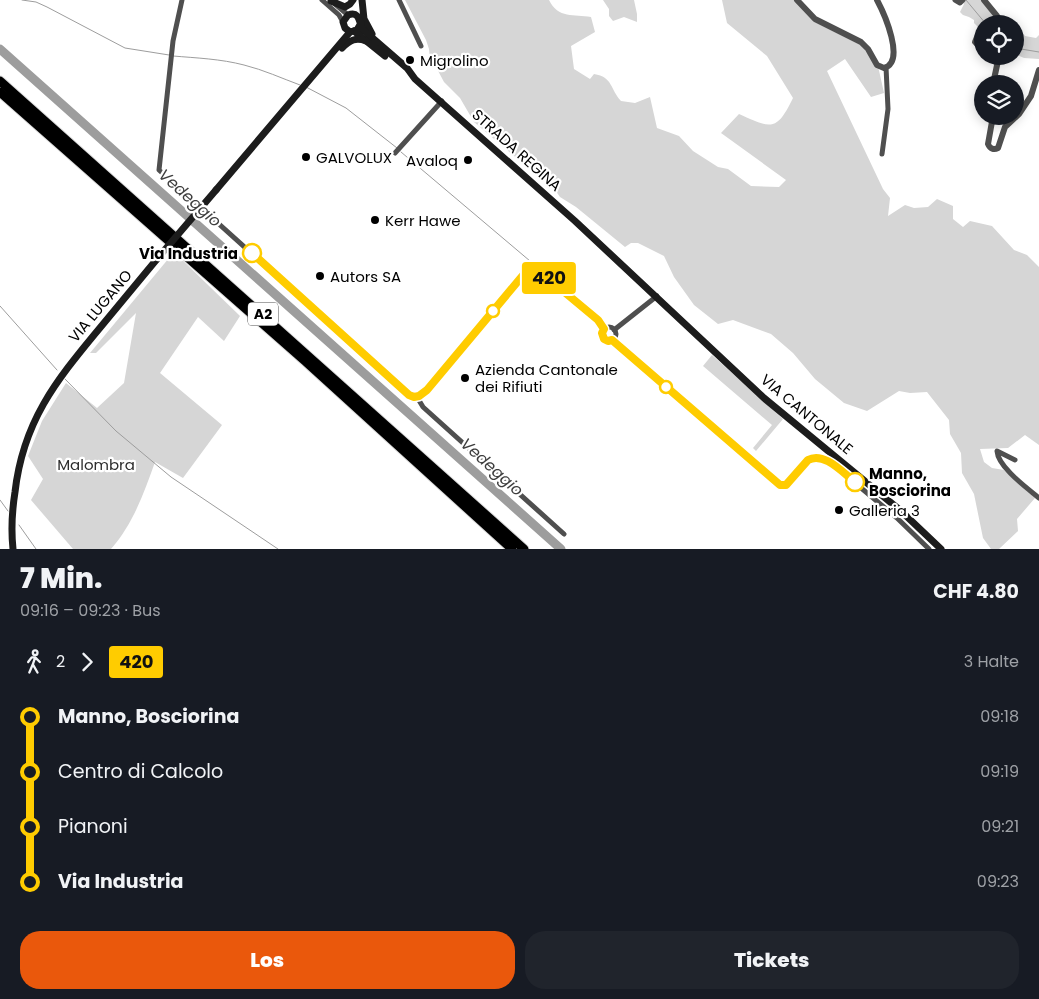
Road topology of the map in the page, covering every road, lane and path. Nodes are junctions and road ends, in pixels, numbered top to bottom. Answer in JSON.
{"nodes":[{"id":1,"x":182,"y":0,"type":"edge"},
{"id":2,"x":322,"y":0,"type":"edge"},
{"id":3,"x":330,"y":0,"type":"edge"},
{"id":4,"x":353,"y":0,"type":"edge"},
{"id":5,"x":360,"y":0,"type":"edge"},
{"id":6,"x":399,"y":0,"type":"edge"},
{"id":7,"x":797,"y":0,"type":"edge"},
{"id":8,"x":876,"y":0,"type":"edge"},
{"id":9,"x":955,"y":0,"type":"edge"},
{"id":10,"x":984,"y":0,"type":"edge"},
{"id":11,"x":963,"y":1,"type":"edge"},
{"id":12,"x":348,"y":15,"type":"junction"},
{"id":13,"x":996,"y":15,"type":"edge"},
{"id":14,"x":361,"y":21,"type":"junction"},
{"id":15,"x":348,"y":28,"type":"junction"},
{"id":16,"x":370,"y":43,"type":"junction"},
{"id":17,"x":421,"y":46,"type":"dead end"},
{"id":18,"x":392,"y":56,"type":"junction"},
{"id":19,"x":886,"y":68,"type":"junction"},
{"id":20,"x":1039,"y":70,"type":"edge"},
{"id":21,"x":315,"y":74,"type":"junction"},
{"id":22,"x":415,"y":79,"type":"junction"},
{"id":23,"x":0,"y":81,"type":"edge"},
{"id":24,"x":303,"y":86,"type":"junction"},
{"id":25,"x":0,"y":92,"type":"edge"},
{"id":26,"x":442,"y":102,"type":"junction"},
{"id":27,"x":1024,"y":106,"type":"edge"},
{"id":28,"x":991,"y":125,"type":"edge"},
{"id":29,"x":1007,"y":125,"type":"edge"},
{"id":30,"x":395,"y":153,"type":"dead end"},
{"id":31,"x":882,"y":154,"type":"dead end"},
{"id":32,"x":657,"y":296,"type":"junction"},
{"id":33,"x":604,"y":329,"type":"junction"},
{"id":34,"x":614,"y":330,"type":"junction"},
{"id":35,"x":612,"y":340,"type":"junction"},
{"id":36,"x":417,"y":397,"type":"junction"},
{"id":37,"x":1015,"y":460,"type":"dead end"},
{"id":38,"x":1039,"y":498,"type":"edge"},
{"id":39,"x":564,"y":534,"type":"dead end"},
{"id":40,"x":13,"y":549,"type":"edge"},
{"id":41,"x":512,"y":549,"type":"edge"},
{"id":42,"x":524,"y":549,"type":"edge"},
{"id":43,"x":929,"y":549,"type":"edge"},
{"id":44,"x":941,"y":549,"type":"edge"}],
"edges":[{"from":1,"to":36,"type":"street"},
{"from":2,"to":15,"type":"street"},
{"from":3,"to":4,"type":"main road"},
{"from":3,"to":12,"type":"street"},
{"from":4,"to":12,"type":"main road"},
{"from":5,"to":14,"type":"main road"},
{"from":5,"to":18,"type":"main road"},
{"from":6,"to":17,"type":"street"},
{"from":7,"to":19,"type":"street"},
{"from":8,"to":19,"type":"street"},
{"from":9,"to":11,"type":"street"},
{"from":10,"to":13,"type":"street"},
{"from":12,"to":14,"type":"main road"},
{"from":12,"to":15,"type":"main road"},
{"from":14,"to":15,"type":"main road"},
{"from":14,"to":18,"type":"main road","name":"STRADA REGINA"},
{"from":15,"to":16,"type":"main road"},
{"from":15,"to":21,"type":"main road","name":"VIA LUGANO"},
{"from":15,"to":24,"type":"main road"},
{"from":16,"to":21,"type":"main road"},
{"from":16,"to":22,"type":"main road"},
{"from":18,"to":22,"type":"main road","name":"STRADA REGINA"},
{"from":19,"to":31,"type":"street"},
{"from":20,"to":27,"type":"street"},
{"from":21,"to":24,"type":"main road","name":"VIA LUGANO"},
{"from":22,"to":26,"type":"main road","name":"STRADA REGINA"},
{"from":23,"to":42,"type":"highway","number":"A2"},
{"from":24,"to":40,"type":"main road","name":"VIA LUGANO","bridge":true},
{"from":25,"to":41,"type":"highway","number":"A2"},
{"from":26,"to":30,"type":"street"},
{"from":26,"to":32,"type":"main road","name":"STRADA REGINA"},
{"from":28,"to":29,"type":"street"},
{"from":32,"to":34,"type":"street"},
{"from":32,"to":44,"type":"main road","name":"VIA CANTONALE"},
{"from":33,"to":34,"type":"street"},
{"from":33,"to":35,"type":"street"},
{"from":33,"to":36,"type":"street"},
{"from":34,"to":35,"type":"street"},
{"from":35,"to":43,"type":"street"},
{"from":36,"to":39,"type":"street"},
{"from":37,"to":38,"type":"street"}]}
